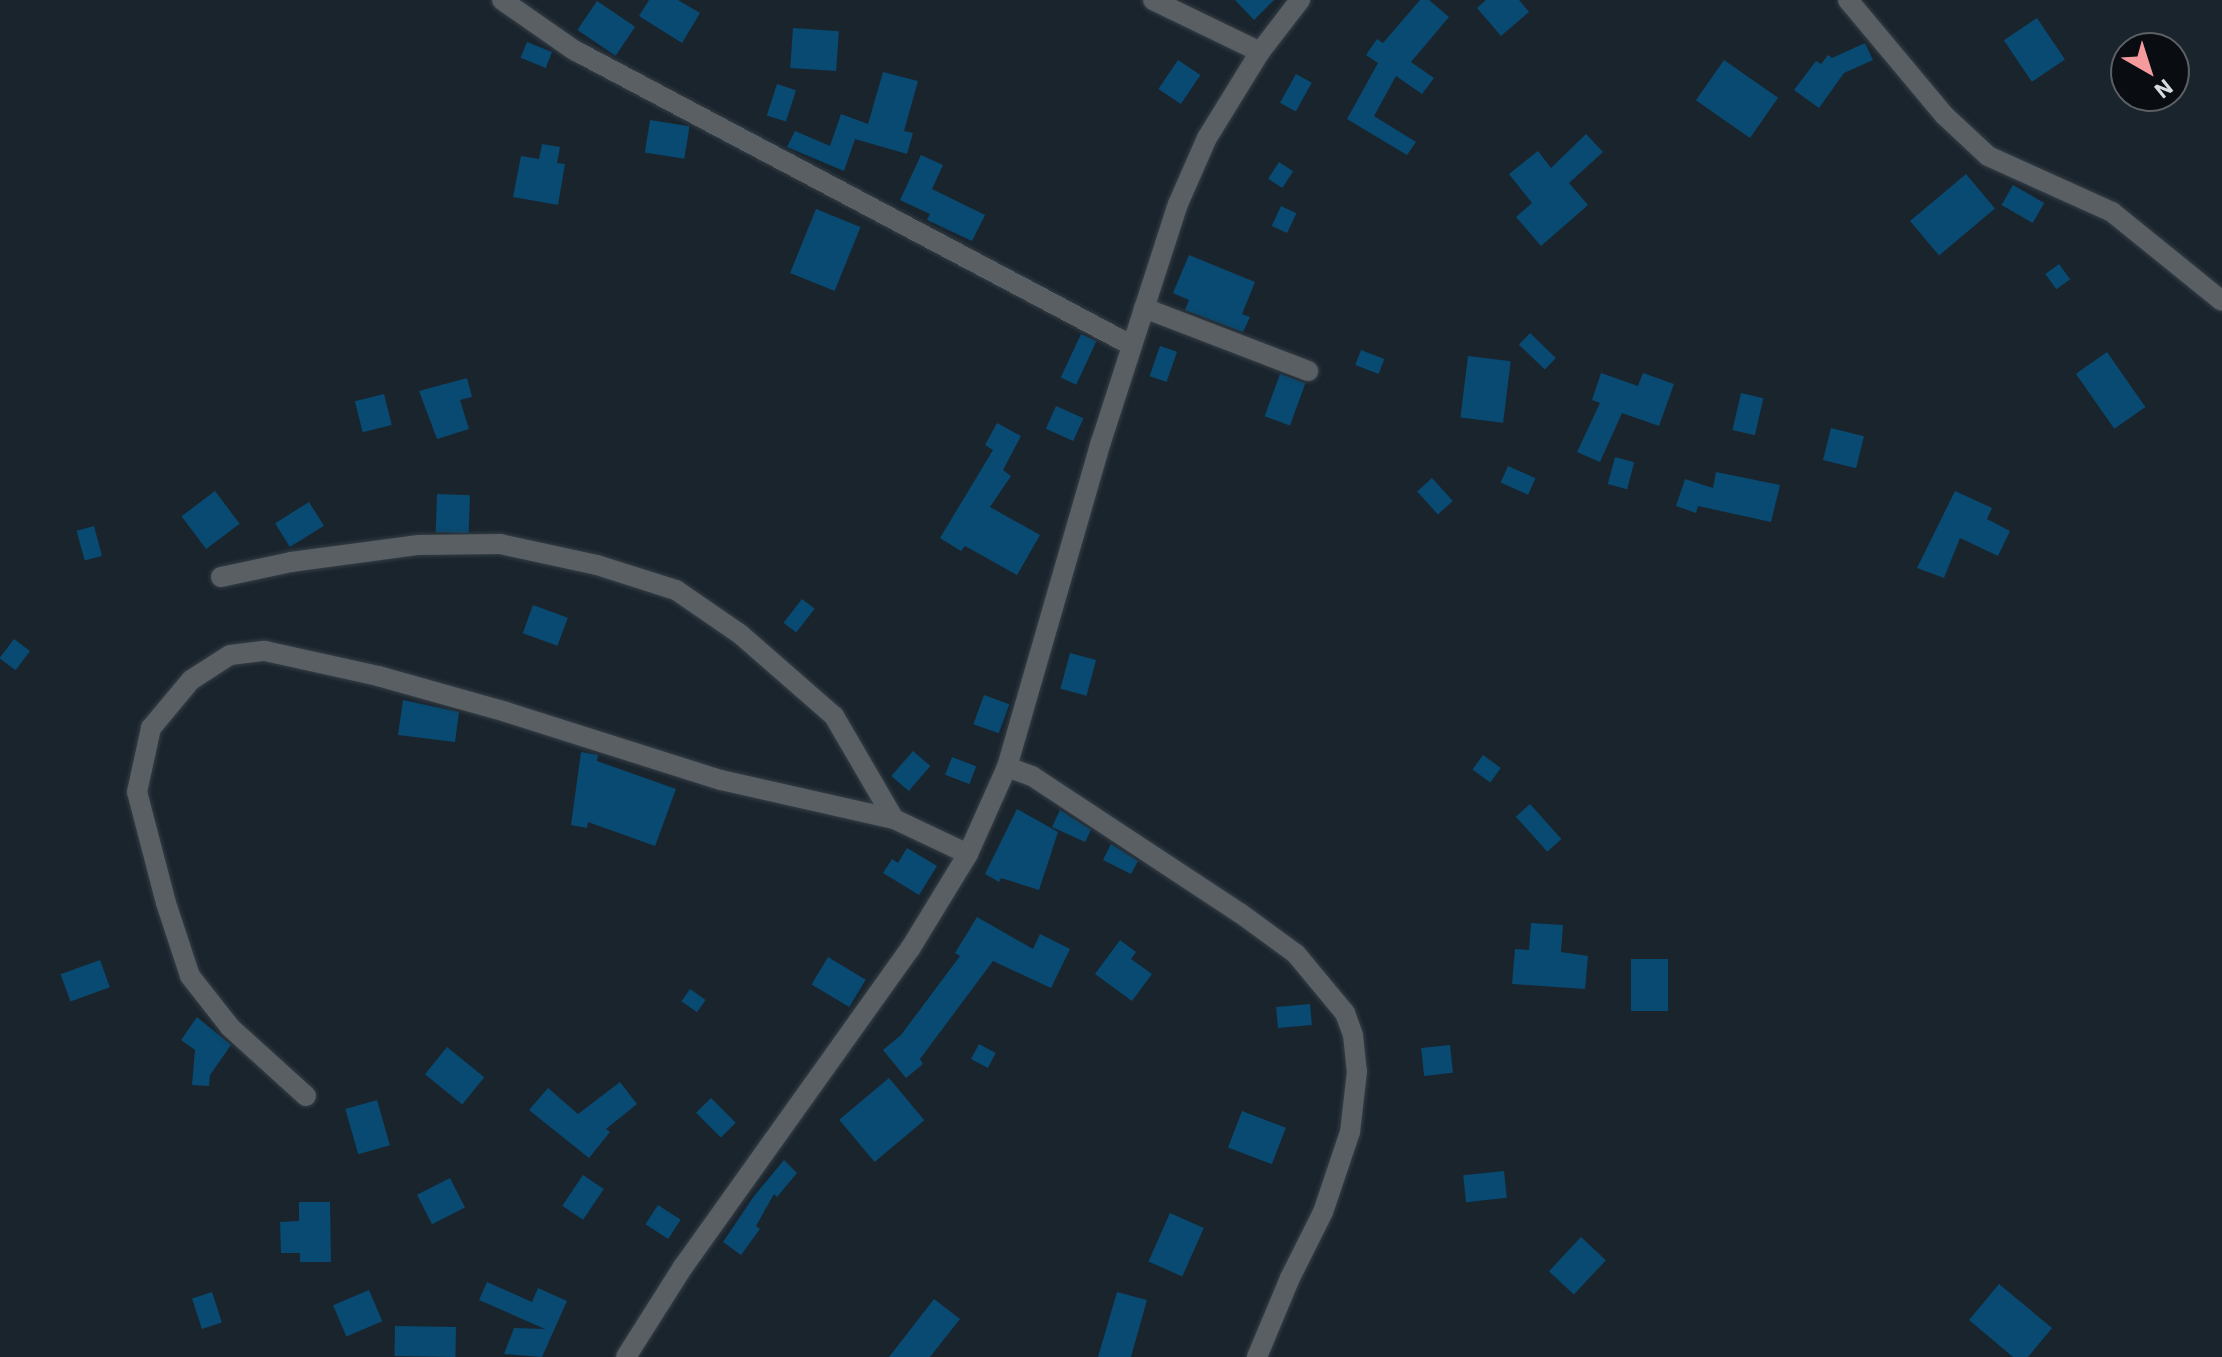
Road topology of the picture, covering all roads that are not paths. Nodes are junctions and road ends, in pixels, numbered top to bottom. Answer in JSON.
{"nodes":[{"id":1,"x":502,"y":0,"type":"edge"},
{"id":2,"x":1153,"y":0,"type":"edge"},
{"id":3,"x":1300,"y":0,"type":"edge"},
{"id":4,"x":1848,"y":0,"type":"edge"},
{"id":5,"x":1260,"y":52,"type":"junction"},
{"id":6,"x":2222,"y":301,"type":"edge"},
{"id":7,"x":1144,"y":308,"type":"junction"},
{"id":8,"x":1131,"y":345,"type":"junction"},
{"id":9,"x":1308,"y":371,"type":"dead end"},
{"id":10,"x":221,"y":577,"type":"dead end"},
{"id":11,"x":1007,"y":767,"type":"junction"},
{"id":12,"x":894,"y":819,"type":"junction"},
{"id":13,"x":968,"y":854,"type":"junction"},
{"id":14,"x":306,"y":1096,"type":"dead end"},
{"id":15,"x":626,"y":1357,"type":"edge"},
{"id":16,"x":1257,"y":1357,"type":"edge"}],
"edges":[{"from":1,"to":8,"type":"street"},
{"from":2,"to":5,"type":"street"},
{"from":3,"to":5,"type":"street"},
{"from":4,"to":6,"type":"street"},
{"from":5,"to":7,"type":"street"},
{"from":7,"to":8,"type":"street"},
{"from":7,"to":9,"type":"street"},
{"from":8,"to":11,"type":"street"},
{"from":10,"to":12,"type":"street"},
{"from":11,"to":13,"type":"street"},
{"from":11,"to":16,"type":"street"},
{"from":12,"to":13,"type":"street"},
{"from":12,"to":14,"type":"street"},
{"from":13,"to":15,"type":"street"}]}
